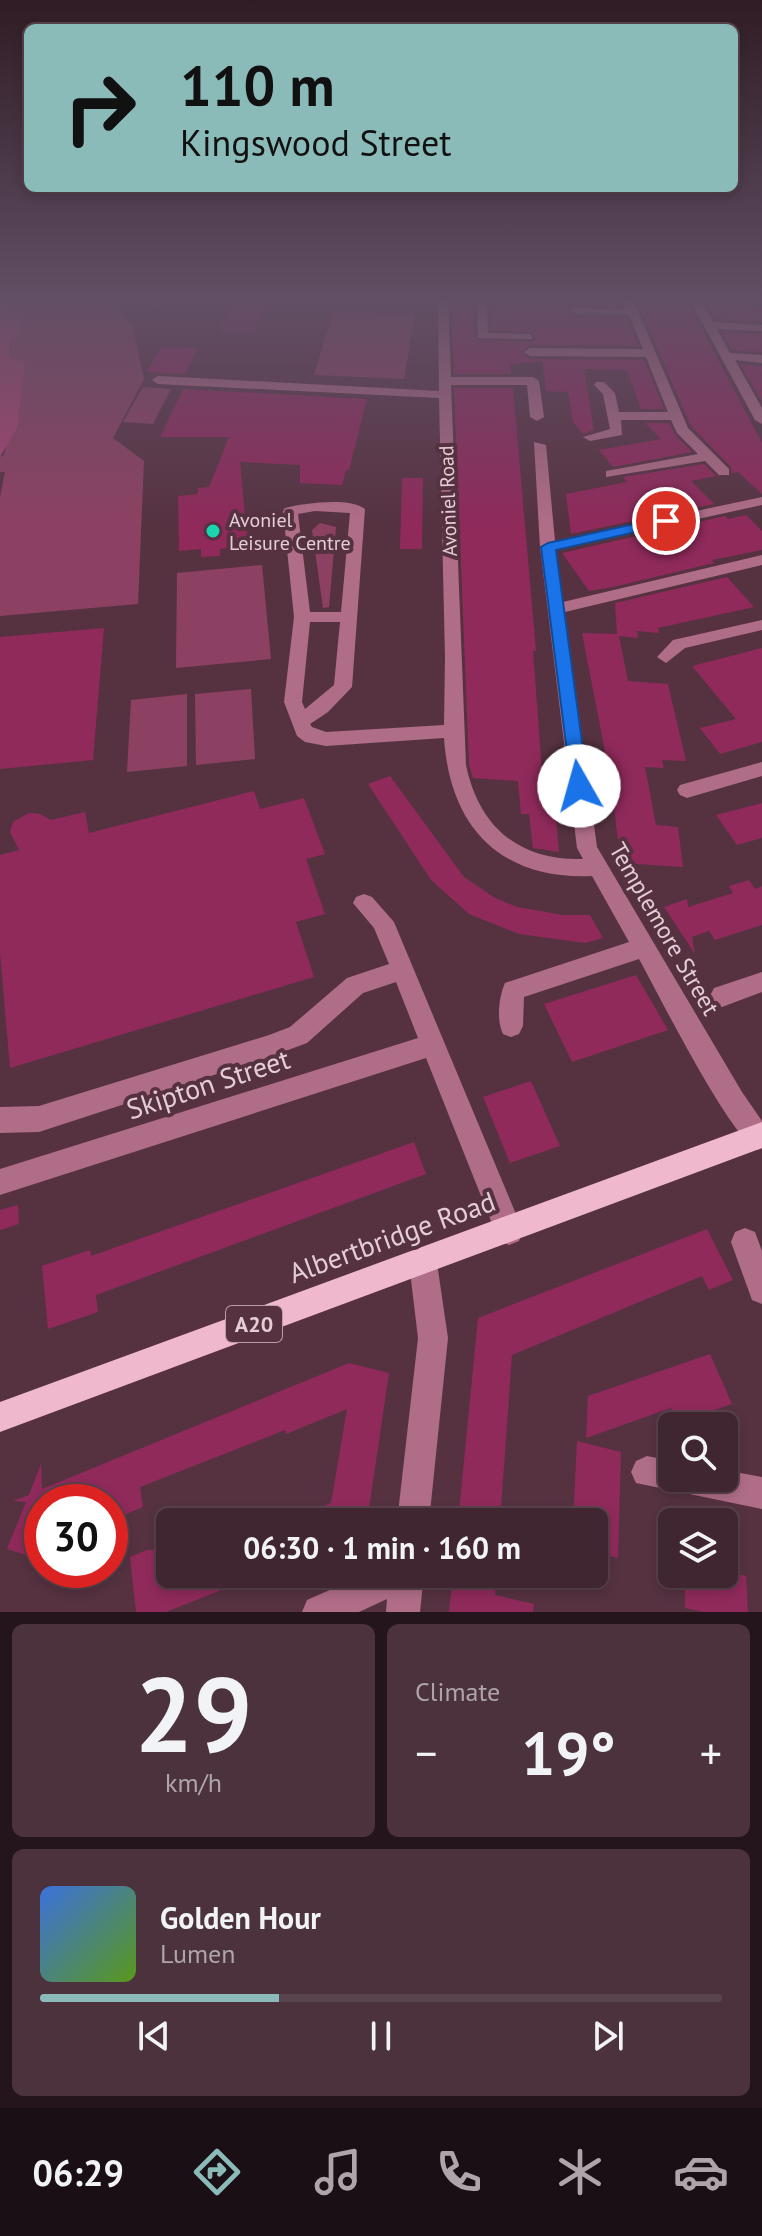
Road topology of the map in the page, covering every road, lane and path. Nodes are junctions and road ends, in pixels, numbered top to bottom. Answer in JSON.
{"nodes":[{"id":1,"x":445,"y":375,"type":"edge"},
{"id":2,"x":659,"y":375,"type":"edge"},
{"id":3,"x":737,"y":375,"type":"edge"},
{"id":4,"x":158,"y":380,"type":"dead end"},
{"id":5,"x":600,"y":385,"type":"dead end"},
{"id":6,"x":445,"y":388,"type":"junction"},
{"id":7,"x":760,"y":412,"type":"edge"},
{"id":8,"x":613,"y":416,"type":"junction"},
{"id":9,"x":676,"y":416,"type":"junction"},
{"id":10,"x":537,"y":417,"type":"dead end"},
{"id":11,"x":590,"y":437,"type":"dead end"},
{"id":12,"x":539,"y":445,"type":"dead end"},
{"id":13,"x":707,"y":456,"type":"junction"},
{"id":14,"x":724,"y":472,"type":"dead end"},
{"id":15,"x":611,"y":474,"type":"dead end"},
{"id":16,"x":756,"y":501,"type":"edge"},
{"id":17,"x":548,"y":547,"type":"junction"},
{"id":18,"x":762,"y":560,"type":"edge"},
{"id":19,"x":557,"y":609,"type":"junction"},
{"id":20,"x":302,"y":617,"type":"junction"},
{"id":21,"x":351,"y":617,"type":"junction"},
{"id":22,"x":762,"y":625,"type":"edge"},
{"id":23,"x":666,"y":657,"type":"dead end"},
{"id":24,"x":301,"y":721,"type":"junction"},
{"id":25,"x":455,"y":731,"type":"junction"},
{"id":26,"x":762,"y":769,"type":"edge"},
{"id":27,"x":687,"y":790,"type":"dead end"},
{"id":28,"x":596,"y":867,"type":"junction"},
{"id":29,"x":364,"y":903,"type":"dead end"},
{"id":30,"x":644,"y":947,"type":"junction"},
{"id":31,"x":403,"y":969,"type":"junction"},
{"id":32,"x":762,"y":982,"type":"edge"},
{"id":33,"x":722,"y":996,"type":"dead end"},
{"id":34,"x":511,"y":1026,"type":"dead end"},
{"id":35,"x":434,"y":1044,"type":"junction"},
{"id":36,"x":0,"y":1120,"type":"edge"},
{"id":37,"x":760,"y":1136,"type":"edge"},
{"id":38,"x":0,"y":1182,"type":"edge"},
{"id":39,"x":509,"y":1231,"type":"junction"},
{"id":40,"x":745,"y":1242,"type":"dead end"},
{"id":41,"x":423,"y":1263,"type":"junction"},
{"id":42,"x":762,"y":1290,"type":"edge"},
{"id":43,"x":0,"y":1417,"type":"edge"},
{"id":44,"x":738,"y":1489,"type":"edge"},
{"id":45,"x":762,"y":1493,"type":"edge"},
{"id":46,"x":415,"y":1508,"type":"edge"},
{"id":47,"x":375,"y":1588,"type":"edge"},
{"id":48,"x":406,"y":1588,"type":"edge"},
{"id":49,"x":319,"y":1612,"type":"edge"},
{"id":50,"x":403,"y":1612,"type":"edge"}],
"edges":[{"from":1,"to":6,"type":"street","name":"Avoniel Road"},
{"from":2,"to":9,"type":"street"},
{"from":3,"to":7,"type":"street"},
{"from":4,"to":6,"type":"street"},
{"from":5,"to":8,"type":"street"},
{"from":6,"to":10,"type":"street"},
{"from":6,"to":25,"type":"street","name":"Avoniel Road"},
{"from":8,"to":9,"type":"street"},
{"from":8,"to":11,"type":"street"},
{"from":9,"to":13,"type":"street"},
{"from":12,"to":17,"type":"street","name":"Templemore Street"},
{"from":13,"to":14,"type":"street"},
{"from":13,"to":15,"type":"street"},
{"from":16,"to":17,"type":"street"},
{"from":17,"to":19,"type":"street","name":"Templemore Street"},
{"from":18,"to":19,"type":"street"},
{"from":19,"to":28,"type":"street","name":"Templemore Street"},
{"from":20,"to":21,"type":"street"},
{"from":20,"to":21,"type":"street"},
{"from":20,"to":24,"type":"street"},
{"from":21,"to":24,"type":"street"},
{"from":22,"to":23,"type":"street"},
{"from":24,"to":25,"type":"street"},
{"from":25,"to":28,"type":"street","name":"Avoniel Road"},
{"from":26,"to":27,"type":"street"},
{"from":28,"to":30,"type":"street","name":"Templemore Street"},
{"from":29,"to":31,"type":"street"},
{"from":30,"to":34,"type":"street"},
{"from":30,"to":37,"type":"street","name":"Templemore Street"},
{"from":31,"to":35,"type":"street"},
{"from":31,"to":36,"type":"street"},
{"from":32,"to":33,"type":"street"},
{"from":35,"to":38,"type":"street","name":"Skipton Street"},
{"from":35,"to":39,"type":"street"},
{"from":37,"to":39,"type":"main road","name":"Albertbridge Road","number":"A20"},
{"from":39,"to":41,"type":"main road","name":"Albertbridge Road","number":"A20"},
{"from":40,"to":42,"type":"street"},
{"from":41,"to":43,"type":"main road","name":"Albertbridge Road","number":"A20"},
{"from":41,"to":46,"type":"street"},
{"from":44,"to":45,"type":"street"},
{"from":47,"to":49,"type":"street"},
{"from":48,"to":50,"type":"street"}]}
